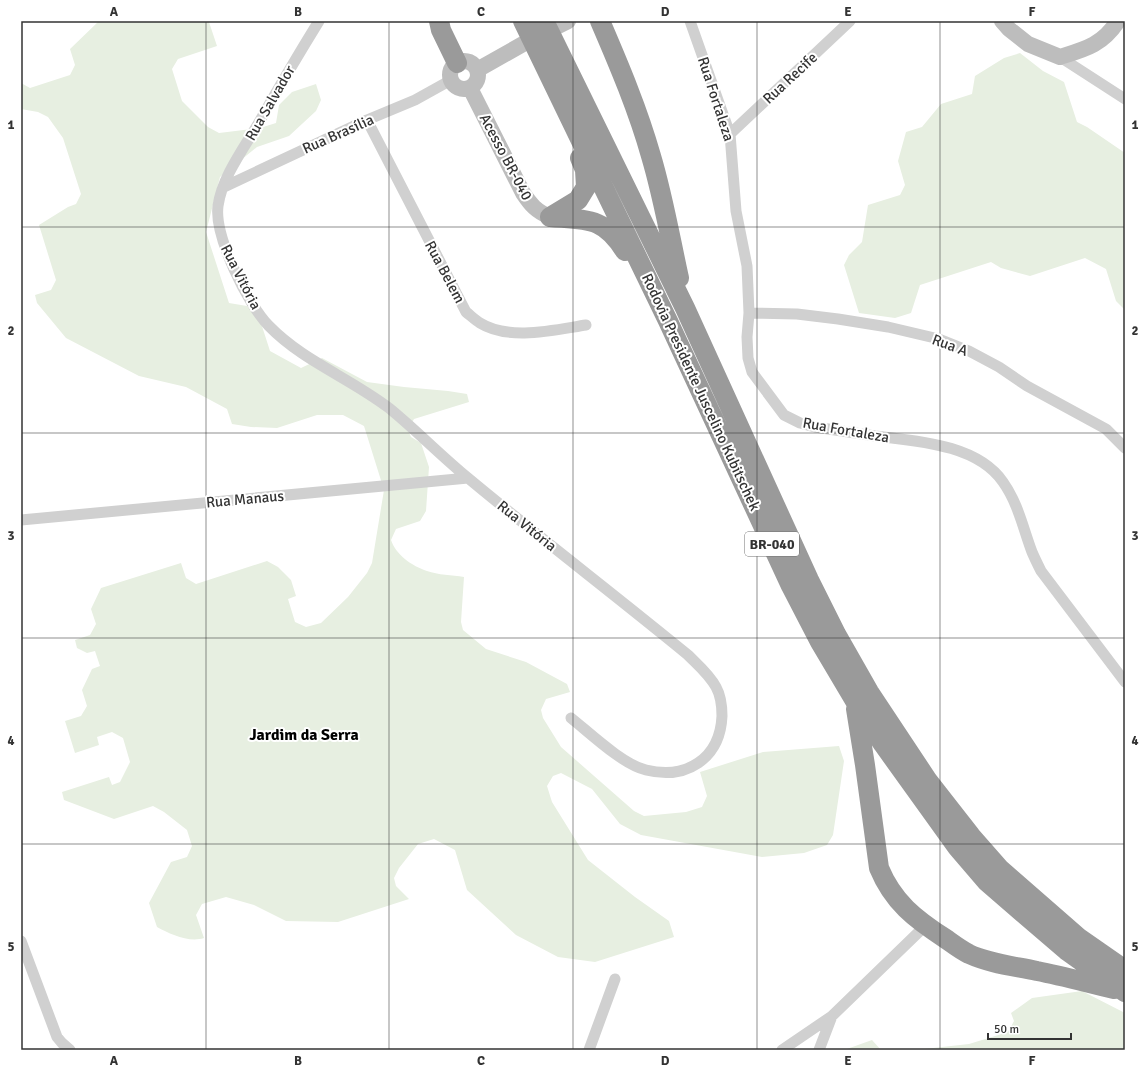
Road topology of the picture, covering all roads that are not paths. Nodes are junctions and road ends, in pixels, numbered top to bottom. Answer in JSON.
{"nodes":[{"id":1,"x":319,"y":21,"type":"edge"},
{"id":2,"x":439,"y":21,"type":"edge"},
{"id":3,"x":523,"y":21,"type":"edge"},
{"id":4,"x":600,"y":21,"type":"edge"},
{"id":5,"x":690,"y":21,"type":"edge"},
{"id":6,"x":850,"y":21,"type":"edge"},
{"id":7,"x":1002,"y":21,"type":"edge"},
{"id":8,"x":1118,"y":21,"type":"edge"},
{"id":9,"x":557,"y":23,"type":"edge"},
{"id":10,"x":531,"y":49,"type":"junction"},
{"id":11,"x":1060,"y":57,"type":"junction"},
{"id":12,"x":477,"y":70,"type":"junction"},
{"id":13,"x":454,"y":72,"type":"junction"},
{"id":14,"x":470,"y":88,"type":"junction"},
{"id":15,"x":1125,"y":99,"type":"edge"},
{"id":16,"x":367,"y":120,"type":"junction"},
{"id":17,"x":730,"y":134,"type":"junction"},
{"id":18,"x":224,"y":187,"type":"junction"},
{"id":19,"x":550,"y":217,"type":"junction"},
{"id":20,"x":685,"y":308,"type":"junction"},
{"id":21,"x":748,"y":313,"type":"junction"},
{"id":22,"x":668,"y":320,"type":"junction"},
{"id":23,"x":586,"y":325,"type":"dead end"},
{"id":24,"x":1125,"y":448,"type":"edge"},
{"id":25,"x":468,"y":478,"type":"junction"},
{"id":26,"x":21,"y":520,"type":"edge"},
{"id":27,"x":1125,"y":682,"type":"edge"},
{"id":28,"x":855,"y":701,"type":"junction"},
{"id":29,"x":571,"y":718,"type":"dead end"},
{"id":30,"x":925,"y":926,"type":"junction"},
{"id":31,"x":21,"y":942,"type":"edge"},
{"id":32,"x":1125,"y":970,"type":"edge"},
{"id":33,"x":615,"y":979,"type":"dead end"},
{"id":34,"x":1125,"y":992,"type":"edge"},
{"id":35,"x":832,"y":1016,"type":"junction"},
{"id":36,"x":70,"y":1050,"type":"edge"},
{"id":37,"x":589,"y":1050,"type":"edge"},
{"id":38,"x":782,"y":1050,"type":"edge"},
{"id":39,"x":819,"y":1050,"type":"edge"}],
"edges":[{"from":1,"to":18,"type":"street","name":"Rua Salvador"},
{"from":2,"to":13,"type":"highway"},
{"from":3,"to":10,"type":"highway","name":"Rodovia Presidente Juscelino Kubitschek","number":"BR-040"},
{"from":4,"to":20,"type":"highway"},
{"from":5,"to":17,"type":"street","name":"Rua Fortaleza"},
{"from":6,"to":17,"type":"street","name":"Rua Recife"},
{"from":7,"to":11,"type":"street"},
{"from":8,"to":11,"type":"street"},
{"from":9,"to":20,"type":"highway","name":"Rodovia Presidente Juscelino Kubitschek","number":"BR-040"},
{"from":10,"to":12,"type":"street"},
{"from":10,"to":19,"type":"highway"},
{"from":10,"to":22,"type":"highway","name":"Rodovia Presidente Juscelino Kubitschek","number":"BR-040"},
{"from":11,"to":15,"type":"street"},
{"from":12,"to":13,"type":"street"},
{"from":12,"to":14,"type":"street"},
{"from":13,"to":14,"type":"street"},
{"from":13,"to":16,"type":"street","name":"Rua Brasília"},
{"from":14,"to":19,"type":"street","name":"Acesso BR-040"},
{"from":16,"to":18,"type":"street","name":"Rua Brasília"},
{"from":16,"to":23,"type":"street","name":"Rua Belem"},
{"from":17,"to":21,"type":"street","name":"Rua Fortaleza"},
{"from":18,"to":25,"type":"street","name":"Rua Vitória"},
{"from":19,"to":22,"type":"highway"},
{"from":20,"to":32,"type":"highway","name":"Rodovia Presidente Juscelino Kubitschek","number":"BR-040"},
{"from":21,"to":24,"type":"street","name":"Rua A"},
{"from":21,"to":27,"type":"street","name":"Rua Fortaleza"},
{"from":22,"to":28,"type":"highway","name":"Rodovia Presidente Juscelino Kubitschek","number":"BR-040"},
{"from":25,"to":26,"type":"street","name":"Rua Manaus"},
{"from":25,"to":29,"type":"street","name":"Rua Vitória"},
{"from":28,"to":30,"type":"highway"},
{"from":28,"to":34,"type":"highway","name":"Rodovia Presidente Juscelino Kubitschek","number":"BR-040"},
{"from":30,"to":34,"type":"highway"},
{"from":30,"to":35,"type":"street"},
{"from":31,"to":36,"type":"street"},
{"from":33,"to":37,"type":"street"},
{"from":35,"to":38,"type":"street"},
{"from":35,"to":39,"type":"street"}]}
